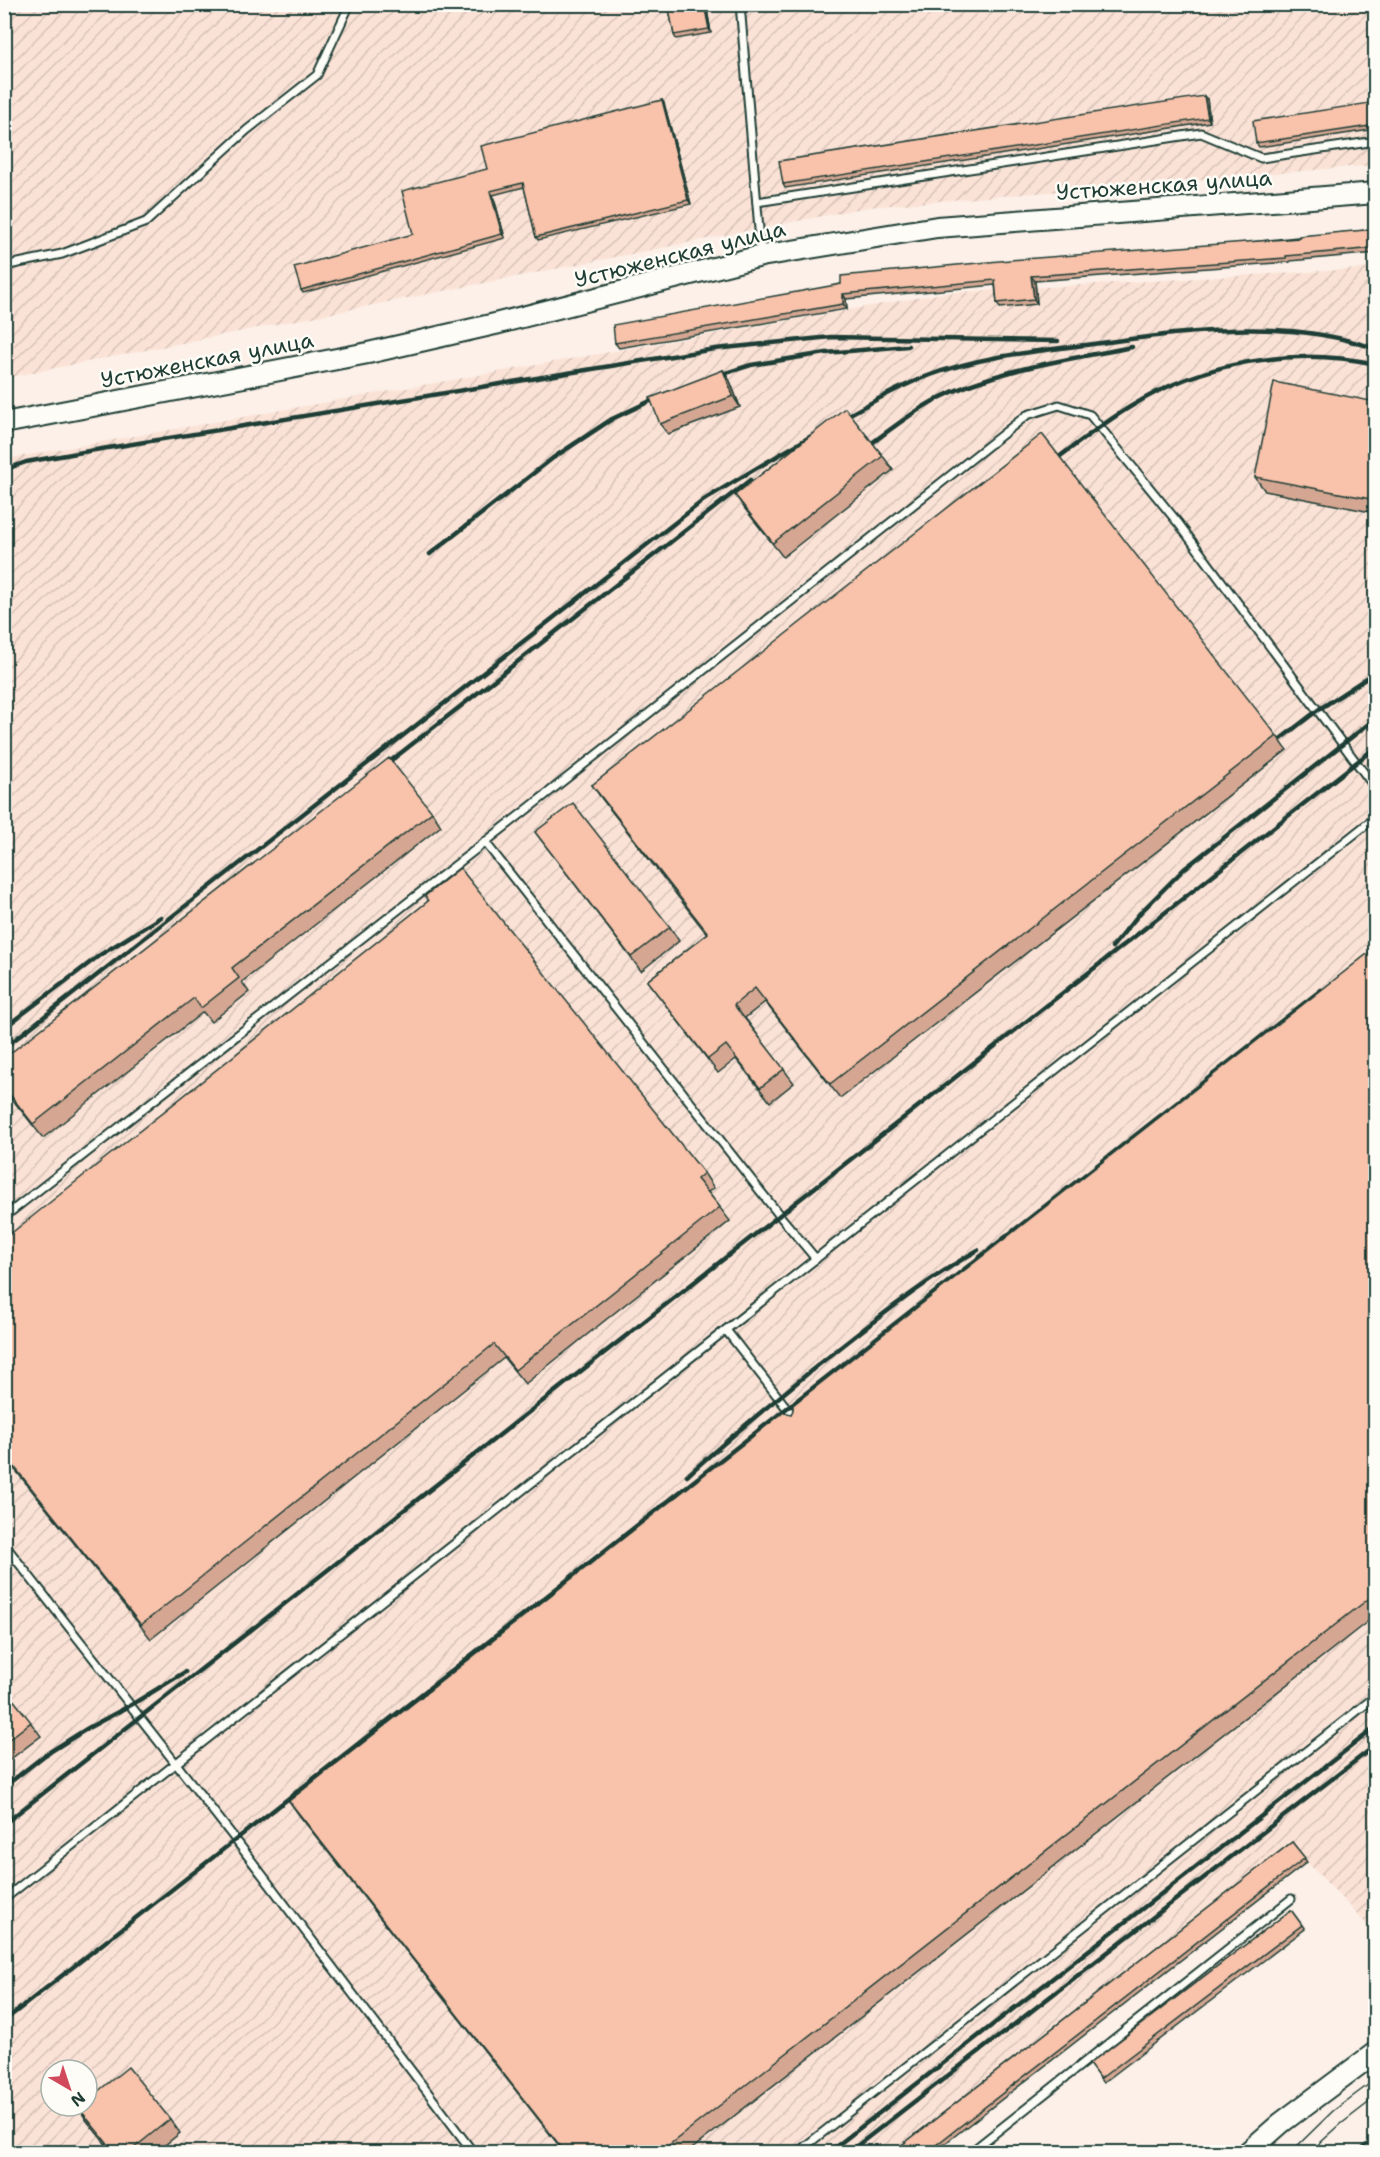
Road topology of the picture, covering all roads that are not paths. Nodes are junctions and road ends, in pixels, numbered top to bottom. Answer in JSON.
{"nodes":[{"id":1,"x":350,"y":4,"type":"edge"},
{"id":2,"x":740,"y":4,"type":"edge"},
{"id":3,"x":1376,"y":141,"type":"edge"},
{"id":4,"x":1376,"y":193,"type":"edge"},
{"id":5,"x":757,"y":202,"type":"junction"},
{"id":6,"x":761,"y":256,"type":"junction"},
{"id":7,"x":4,"y":266,"type":"edge"},
{"id":8,"x":4,"y":423,"type":"edge"},
{"id":9,"x":1376,"y":789,"type":"edge"},
{"id":10,"x":1376,"y":817,"type":"edge"},
{"id":11,"x":485,"y":842,"type":"junction"},
{"id":12,"x":4,"y":1217,"type":"edge"},
{"id":13,"x":816,"y":1258,"type":"junction"},
{"id":14,"x":726,"y":1330,"type":"junction"},
{"id":15,"x":798,"y":1423,"type":"edge"},
{"id":16,"x":4,"y":1544,"type":"edge"},
{"id":17,"x":1376,"y":1696,"type":"edge"},
{"id":18,"x":176,"y":1764,"type":"junction"},
{"id":19,"x":4,"y":1899,"type":"edge"},
{"id":20,"x":1291,"y":1899,"type":"dead end"},
{"id":21,"x":1376,"y":2052,"type":"edge"},
{"id":22,"x":1376,"y":2143,"type":"edge"},
{"id":23,"x":473,"y":2152,"type":"edge"},
{"id":24,"x":798,"y":2152,"type":"edge"},
{"id":25,"x":971,"y":2152,"type":"edge"},
{"id":26,"x":1248,"y":2152,"type":"edge"},
{"id":27,"x":1363,"y":2152,"type":"edge"}],
"edges":[{"from":1,"to":7,"type":"lane"},
{"from":2,"to":5,"type":"lane"},
{"from":3,"to":5,"type":"lane"},
{"from":4,"to":6,"type":"main road","name":"Устюженская улица"},
{"from":5,"to":6,"type":"lane"},
{"from":6,"to":8,"type":"main road","name":"Устюженская улица"},
{"from":9,"to":11,"type":"lane"},
{"from":10,"to":13,"type":"lane"},
{"from":11,"to":12,"type":"lane"},
{"from":11,"to":13,"type":"lane"},
{"from":13,"to":14,"type":"lane"},
{"from":14,"to":15,"type":"lane"},
{"from":14,"to":18,"type":"lane"},
{"from":16,"to":18,"type":"lane"},
{"from":17,"to":24,"type":"lane"},
{"from":18,"to":19,"type":"lane"},
{"from":18,"to":23,"type":"lane"},
{"from":20,"to":25,"type":"lane"},
{"from":21,"to":26,"type":"main road"},
{"from":22,"to":27,"type":"lane"}]}
